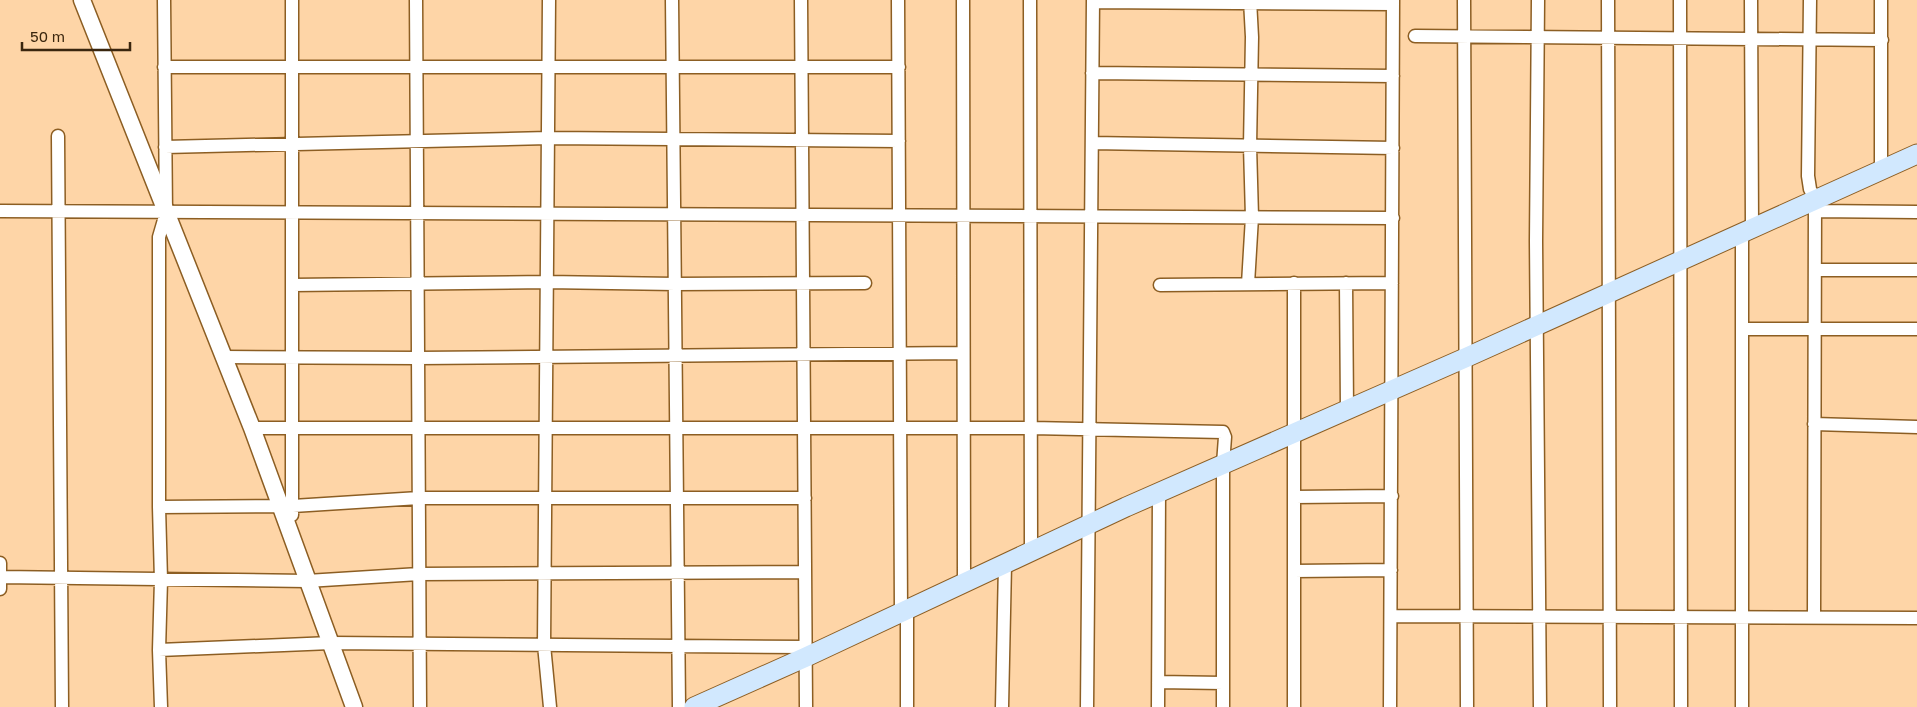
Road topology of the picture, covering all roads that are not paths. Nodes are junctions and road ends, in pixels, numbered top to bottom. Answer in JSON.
{"nodes":[{"id":1,"x":82,"y":0,"type":"edge"},
{"id":2,"x":164,"y":0,"type":"edge"},
{"id":3,"x":292,"y":0,"type":"edge"},
{"id":4,"x":416,"y":0,"type":"edge"},
{"id":5,"x":549,"y":0,"type":"edge"},
{"id":6,"x":672,"y":0,"type":"edge"},
{"id":7,"x":800,"y":0,"type":"edge"},
{"id":8,"x":898,"y":0,"type":"edge"},
{"id":9,"x":963,"y":0,"type":"edge"},
{"id":10,"x":1030,"y":0,"type":"edge"},
{"id":11,"x":1464,"y":0,"type":"edge"},
{"id":12,"x":1538,"y":0,"type":"edge"},
{"id":13,"x":1608,"y":0,"type":"edge"},
{"id":14,"x":1680,"y":0,"type":"edge"},
{"id":15,"x":1751,"y":0,"type":"edge"},
{"id":16,"x":1810,"y":0,"type":"edge"},
{"id":17,"x":1882,"y":0,"type":"edge"},
{"id":18,"x":1093,"y":1,"type":"edge"},
{"id":19,"x":1250,"y":2,"type":"edge"},
{"id":20,"x":1393,"y":2,"type":"edge"},
{"id":21,"x":1415,"y":36,"type":"dead end"},
{"id":22,"x":1464,"y":36,"type":"junction"},
{"id":23,"x":1538,"y":37,"type":"junction"},
{"id":24,"x":1681,"y":38,"type":"junction"},
{"id":25,"x":1608,"y":39,"type":"junction"},
{"id":26,"x":1750,"y":39,"type":"junction"},
{"id":27,"x":1809,"y":40,"type":"junction"},
{"id":28,"x":1882,"y":40,"type":"junction"},
{"id":29,"x":164,"y":67,"type":"junction"},
{"id":30,"x":292,"y":67,"type":"junction"},
{"id":31,"x":416,"y":67,"type":"junction"},
{"id":32,"x":548,"y":67,"type":"junction"},
{"id":33,"x":672,"y":67,"type":"junction"},
{"id":34,"x":801,"y":67,"type":"junction"},
{"id":35,"x":899,"y":67,"type":"junction"},
{"id":36,"x":1092,"y":73,"type":"junction"},
{"id":37,"x":1251,"y":75,"type":"junction"},
{"id":38,"x":1393,"y":76,"type":"junction"},
{"id":39,"x":58,"y":136,"type":"dead end"},
{"id":40,"x":548,"y":138,"type":"junction"},
{"id":41,"x":673,"y":139,"type":"junction"},
{"id":42,"x":417,"y":141,"type":"junction"},
{"id":43,"x":802,"y":141,"type":"junction"},
{"id":44,"x":899,"y":141,"type":"junction"},
{"id":45,"x":1092,"y":143,"type":"junction"},
{"id":46,"x":292,"y":144,"type":"junction"},
{"id":47,"x":1250,"y":146,"type":"junction"},
{"id":48,"x":165,"y":147,"type":"junction"},
{"id":49,"x":1393,"y":148,"type":"junction"},
{"id":50,"x":1917,"y":154,"type":"edge"},
{"id":51,"x":1882,"y":170,"type":"junction"},
{"id":52,"x":1815,"y":205,"type":"junction"},
{"id":53,"x":0,"y":210,"type":"edge"},
{"id":54,"x":58,"y":211,"type":"junction"},
{"id":55,"x":1917,"y":212,"type":"edge"},
{"id":56,"x":166,"y":213,"type":"junction"},
{"id":57,"x":292,"y":213,"type":"junction"},
{"id":58,"x":417,"y":214,"type":"junction"},
{"id":59,"x":547,"y":214,"type":"junction"},
{"id":60,"x":674,"y":214,"type":"junction"},
{"id":61,"x":802,"y":215,"type":"junction"},
{"id":62,"x":899,"y":216,"type":"junction"},
{"id":63,"x":963,"y":216,"type":"junction"},
{"id":64,"x":1030,"y":216,"type":"junction"},
{"id":65,"x":1091,"y":216,"type":"junction"},
{"id":66,"x":1252,"y":217,"type":"junction"},
{"id":67,"x":1393,"y":218,"type":"junction"},
{"id":68,"x":1747,"y":230,"type":"junction"},
{"id":69,"x":1680,"y":260,"type":"junction"},
{"id":70,"x":1815,"y":270,"type":"junction"},
{"id":71,"x":1917,"y":270,"type":"edge"},
{"id":72,"x":547,"y":282,"type":"junction"},
{"id":73,"x":865,"y":283,"type":"dead end"},
{"id":74,"x":1294,"y":283,"type":"junction"},
{"id":75,"x":1346,"y":283,"type":"junction"},
{"id":76,"x":1392,"y":283,"type":"junction"},
{"id":77,"x":418,"y":284,"type":"junction"},
{"id":78,"x":675,"y":284,"type":"junction"},
{"id":79,"x":803,"y":284,"type":"junction"},
{"id":80,"x":1248,"y":284,"type":"junction"},
{"id":81,"x":292,"y":285,"type":"junction"},
{"id":82,"x":1160,"y":285,"type":"dead end"},
{"id":83,"x":1608,"y":293,"type":"junction"},
{"id":84,"x":1538,"y":325,"type":"junction"},
{"id":85,"x":1742,"y":329,"type":"junction"},
{"id":86,"x":1814,"y":329,"type":"junction"},
{"id":87,"x":1917,"y":329,"type":"edge"},
{"id":88,"x":963,"y":353,"type":"junction"},
{"id":89,"x":804,"y":354,"type":"junction"},
{"id":90,"x":900,"y":354,"type":"junction"},
{"id":91,"x":675,"y":356,"type":"junction"},
{"id":92,"x":224,"y":357,"type":"junction"},
{"id":93,"x":291,"y":357,"type":"junction"},
{"id":94,"x":546,"y":357,"type":"junction"},
{"id":95,"x":418,"y":358,"type":"junction"},
{"id":96,"x":1465,"y":358,"type":"junction"},
{"id":97,"x":1392,"y":390,"type":"junction"},
{"id":98,"x":1347,"y":410,"type":"junction"},
{"id":99,"x":1814,"y":424,"type":"junction"},
{"id":100,"x":804,"y":427,"type":"junction"},
{"id":101,"x":1917,"y":427,"type":"edge"},
{"id":102,"x":252,"y":428,"type":"junction"},
{"id":103,"x":292,"y":428,"type":"junction"},
{"id":104,"x":546,"y":428,"type":"junction"},
{"id":105,"x":676,"y":428,"type":"junction"},
{"id":106,"x":900,"y":428,"type":"junction"},
{"id":107,"x":964,"y":428,"type":"junction"},
{"id":108,"x":1032,"y":428,"type":"junction"},
{"id":109,"x":1089,"y":428,"type":"junction"},
{"id":110,"x":418,"y":429,"type":"junction"},
{"id":111,"x":1294,"y":433,"type":"junction"},
{"id":112,"x":1223,"y":464,"type":"junction"},
{"id":113,"x":1159,"y":492,"type":"junction"},
{"id":114,"x":1392,"y":496,"type":"junction"},
{"id":115,"x":1294,"y":497,"type":"junction"},
{"id":116,"x":418,"y":498,"type":"junction"},
{"id":117,"x":545,"y":498,"type":"junction"},
{"id":118,"x":677,"y":498,"type":"junction"},
{"id":119,"x":804,"y":498,"type":"junction"},
{"id":120,"x":287,"y":506,"type":"junction"},
{"id":121,"x":159,"y":507,"type":"junction"},
{"id":122,"x":1088,"y":524,"type":"junction"},
{"id":123,"x":1031,"y":551,"type":"junction"},
{"id":124,"x":0,"y":563,"type":"edge"},
{"id":125,"x":1005,"y":564,"type":"junction"},
{"id":126,"x":1391,"y":570,"type":"junction"},
{"id":127,"x":1294,"y":571,"type":"junction"},
{"id":128,"x":805,"y":572,"type":"junction"},
{"id":129,"x":545,"y":573,"type":"junction"},
{"id":130,"x":678,"y":573,"type":"junction"},
{"id":131,"x":419,"y":574,"type":"junction"},
{"id":132,"x":0,"y":577,"type":"edge"},
{"id":133,"x":61,"y":578,"type":"junction"},
{"id":134,"x":161,"y":580,"type":"junction"},
{"id":135,"x":307,"y":581,"type":"junction"},
{"id":136,"x":964,"y":583,"type":"junction"},
{"id":137,"x":0,"y":589,"type":"edge"},
{"id":138,"x":904,"y":611,"type":"junction"},
{"id":139,"x":1391,"y":616,"type":"junction"},
{"id":140,"x":1466,"y":616,"type":"junction"},
{"id":141,"x":1539,"y":616,"type":"junction"},
{"id":142,"x":1609,"y":616,"type":"junction"},
{"id":143,"x":1680,"y":617,"type":"junction"},
{"id":144,"x":1742,"y":617,"type":"junction"},
{"id":145,"x":1814,"y":617,"type":"junction"},
{"id":146,"x":1917,"y":618,"type":"edge"},
{"id":147,"x":331,"y":643,"type":"junction"},
{"id":148,"x":419,"y":644,"type":"junction"},
{"id":149,"x":544,"y":645,"type":"junction"},
{"id":150,"x":678,"y":646,"type":"junction"},
{"id":151,"x":159,"y":650,"type":"junction"},
{"id":152,"x":806,"y":652,"type":"junction"},
{"id":153,"x":1158,"y":682,"type":"junction"},
{"id":154,"x":1223,"y":683,"type":"junction"},
{"id":155,"x":62,"y":707,"type":"edge"},
{"id":156,"x":161,"y":707,"type":"edge"},
{"id":157,"x":354,"y":707,"type":"edge"},
{"id":158,"x":420,"y":707,"type":"edge"},
{"id":159,"x":550,"y":707,"type":"edge"},
{"id":160,"x":679,"y":707,"type":"edge"},
{"id":161,"x":694,"y":707,"type":"edge"},
{"id":162,"x":806,"y":707,"type":"edge"},
{"id":163,"x":907,"y":707,"type":"edge"},
{"id":164,"x":1002,"y":707,"type":"edge"},
{"id":165,"x":1087,"y":707,"type":"edge"},
{"id":166,"x":1158,"y":707,"type":"edge"},
{"id":167,"x":1223,"y":707,"type":"edge"},
{"id":168,"x":1294,"y":707,"type":"edge"},
{"id":169,"x":1390,"y":707,"type":"edge"},
{"id":170,"x":1467,"y":707,"type":"edge"},
{"id":171,"x":1540,"y":707,"type":"edge"},
{"id":172,"x":1610,"y":707,"type":"edge"},
{"id":173,"x":1682,"y":707,"type":"edge"},
{"id":174,"x":1742,"y":707,"type":"edge"}],
"edges":[{"from":1,"to":56,"type":"street"},
{"from":2,"to":29,"type":"street"},
{"from":3,"to":30,"type":"street"},
{"from":4,"to":31,"type":"street"},
{"from":5,"to":32,"type":"street"},
{"from":6,"to":33,"type":"street"},
{"from":7,"to":34,"type":"street"},
{"from":8,"to":35,"type":"street"},
{"from":9,"to":63,"type":"street"},
{"from":10,"to":64,"type":"street"},
{"from":11,"to":22,"type":"street"},
{"from":12,"to":23,"type":"street"},
{"from":13,"to":25,"type":"street"},
{"from":14,"to":24,"type":"street"},
{"from":15,"to":26,"type":"street"},
{"from":16,"to":27,"type":"street"},
{"from":17,"to":28,"type":"street"},
{"from":18,"to":19,"type":"street"},
{"from":18,"to":36,"type":"street"},
{"from":19,"to":20,"type":"street"},
{"from":19,"to":37,"type":"street"},
{"from":20,"to":38,"type":"street"},
{"from":21,"to":22,"type":"street"},
{"from":22,"to":23,"type":"street"},
{"from":22,"to":96,"type":"street"},
{"from":23,"to":25,"type":"street"},
{"from":23,"to":84,"type":"street"},
{"from":24,"to":25,"type":"street"},
{"from":24,"to":26,"type":"street"},
{"from":24,"to":69,"type":"street"},
{"from":25,"to":83,"type":"street"},
{"from":26,"to":27,"type":"street"},
{"from":26,"to":68,"type":"street"},
{"from":27,"to":28,"type":"street"},
{"from":27,"to":52,"type":"street"},
{"from":28,"to":51,"type":"street"},
{"from":29,"to":30,"type":"street"},
{"from":29,"to":48,"type":"street"},
{"from":30,"to":31,"type":"street"},
{"from":30,"to":46,"type":"street"},
{"from":31,"to":32,"type":"street"},
{"from":31,"to":42,"type":"street"},
{"from":32,"to":33,"type":"street"},
{"from":32,"to":40,"type":"street"},
{"from":33,"to":34,"type":"street"},
{"from":33,"to":41,"type":"street"},
{"from":34,"to":35,"type":"street"},
{"from":34,"to":43,"type":"street"},
{"from":35,"to":44,"type":"street"},
{"from":36,"to":37,"type":"street"},
{"from":36,"to":45,"type":"street"},
{"from":37,"to":38,"type":"street"},
{"from":37,"to":47,"type":"street"},
{"from":38,"to":49,"type":"street"},
{"from":39,"to":54,"type":"street"},
{"from":40,"to":41,"type":"street"},
{"from":40,"to":42,"type":"street"},
{"from":40,"to":59,"type":"street"},
{"from":41,"to":43,"type":"street"},
{"from":41,"to":60,"type":"street"},
{"from":42,"to":46,"type":"street"},
{"from":42,"to":58,"type":"street"},
{"from":43,"to":44,"type":"street"},
{"from":43,"to":61,"type":"street"},
{"from":44,"to":62,"type":"street"},
{"from":45,"to":47,"type":"street"},
{"from":45,"to":65,"type":"street"},
{"from":46,"to":48,"type":"street"},
{"from":46,"to":57,"type":"street"},
{"from":47,"to":49,"type":"street"},
{"from":47,"to":66,"type":"street"},
{"from":48,"to":56,"type":"street"},
{"from":49,"to":67,"type":"street"},
{"from":50,"to":51,"type":"main road"},
{"from":51,"to":52,"type":"main road"},
{"from":52,"to":55,"type":"street"},
{"from":52,"to":68,"type":"main road"},
{"from":52,"to":70,"type":"street"},
{"from":53,"to":54,"type":"street"},
{"from":54,"to":56,"type":"street"},
{"from":54,"to":133,"type":"street"},
{"from":56,"to":57,"type":"street"},
{"from":56,"to":92,"type":"street"},
{"from":56,"to":121,"type":"street"},
{"from":57,"to":58,"type":"street"},
{"from":57,"to":81,"type":"street"},
{"from":58,"to":59,"type":"street"},
{"from":58,"to":77,"type":"street"},
{"from":59,"to":60,"type":"street"},
{"from":59,"to":72,"type":"street"},
{"from":60,"to":61,"type":"street"},
{"from":60,"to":78,"type":"street"},
{"from":61,"to":62,"type":"street"},
{"from":61,"to":79,"type":"street"},
{"from":62,"to":63,"type":"street"},
{"from":62,"to":90,"type":"street"},
{"from":63,"to":64,"type":"street"},
{"from":63,"to":88,"type":"street"},
{"from":64,"to":65,"type":"street"},
{"from":64,"to":108,"type":"street"},
{"from":65,"to":66,"type":"street"},
{"from":65,"to":109,"type":"street"},
{"from":66,"to":67,"type":"street"},
{"from":66,"to":80,"type":"street"},
{"from":67,"to":76,"type":"street"},
{"from":68,"to":69,"type":"main road"},
{"from":68,"to":85,"type":"street"},
{"from":69,"to":83,"type":"main road"},
{"from":69,"to":143,"type":"street"},
{"from":70,"to":71,"type":"street"},
{"from":70,"to":86,"type":"street"},
{"from":72,"to":77,"type":"street"},
{"from":72,"to":78,"type":"street"},
{"from":72,"to":94,"type":"street"},
{"from":73,"to":79,"type":"street"},
{"from":74,"to":75,"type":"street"},
{"from":74,"to":80,"type":"street"},
{"from":74,"to":111,"type":"street"},
{"from":75,"to":76,"type":"street"},
{"from":75,"to":98,"type":"street"},
{"from":76,"to":97,"type":"street"},
{"from":77,"to":81,"type":"street"},
{"from":77,"to":95,"type":"street"},
{"from":78,"to":79,"type":"street"},
{"from":78,"to":91,"type":"street"},
{"from":79,"to":89,"type":"street"},
{"from":80,"to":82,"type":"street"},
{"from":81,"to":93,"type":"street"},
{"from":83,"to":84,"type":"main road"},
{"from":83,"to":142,"type":"street"},
{"from":84,"to":96,"type":"main road"},
{"from":84,"to":141,"type":"street"},
{"from":85,"to":86,"type":"street"},
{"from":85,"to":144,"type":"street"},
{"from":86,"to":87,"type":"street"},
{"from":86,"to":99,"type":"street"},
{"from":88,"to":90,"type":"street"},
{"from":88,"to":107,"type":"street"},
{"from":89,"to":90,"type":"street"},
{"from":89,"to":91,"type":"street"},
{"from":89,"to":100,"type":"street"},
{"from":90,"to":106,"type":"street"},
{"from":91,"to":94,"type":"street"},
{"from":91,"to":105,"type":"street"},
{"from":92,"to":93,"type":"street"},
{"from":92,"to":102,"type":"street"},
{"from":93,"to":95,"type":"street"},
{"from":93,"to":103,"type":"street"},
{"from":94,"to":95,"type":"street"},
{"from":94,"to":104,"type":"street"},
{"from":95,"to":110,"type":"street"},
{"from":96,"to":97,"type":"main road"},
{"from":96,"to":140,"type":"street"},
{"from":97,"to":98,"type":"main road"},
{"from":97,"to":114,"type":"street"},
{"from":98,"to":111,"type":"main road"},
{"from":99,"to":101,"type":"street"},
{"from":99,"to":145,"type":"street"},
{"from":100,"to":105,"type":"street"},
{"from":100,"to":106,"type":"street"},
{"from":100,"to":119,"type":"street"},
{"from":102,"to":103,"type":"street"},
{"from":102,"to":120,"type":"street"},
{"from":103,"to":110,"type":"street"},
{"from":103,"to":120,"type":"street"},
{"from":104,"to":105,"type":"street"},
{"from":104,"to":110,"type":"street"},
{"from":104,"to":117,"type":"street"},
{"from":105,"to":118,"type":"street"},
{"from":106,"to":107,"type":"street"},
{"from":106,"to":138,"type":"street"},
{"from":107,"to":108,"type":"street"},
{"from":107,"to":136,"type":"street"},
{"from":108,"to":109,"type":"street"},
{"from":108,"to":123,"type":"street"},
{"from":109,"to":112,"type":"street"},
{"from":109,"to":122,"type":"street"},
{"from":110,"to":116,"type":"street"},
{"from":111,"to":112,"type":"main road"},
{"from":111,"to":115,"type":"street"},
{"from":112,"to":113,"type":"main road"},
{"from":112,"to":154,"type":"street"},
{"from":113,"to":122,"type":"main road"},
{"from":113,"to":153,"type":"street"},
{"from":114,"to":115,"type":"street"},
{"from":114,"to":126,"type":"street"},
{"from":115,"to":127,"type":"street"},
{"from":116,"to":117,"type":"street"},
{"from":116,"to":120,"type":"street"},
{"from":116,"to":131,"type":"street"},
{"from":117,"to":118,"type":"street"},
{"from":117,"to":129,"type":"street"},
{"from":118,"to":119,"type":"street"},
{"from":118,"to":130,"type":"street"},
{"from":119,"to":128,"type":"street"},
{"from":120,"to":121,"type":"street"},
{"from":120,"to":135,"type":"street"},
{"from":121,"to":134,"type":"street"},
{"from":122,"to":123,"type":"main road"},
{"from":122,"to":165,"type":"street"},
{"from":123,"to":125,"type":"main road"},
{"from":124,"to":132,"type":"street"},
{"from":125,"to":136,"type":"main road"},
{"from":125,"to":164,"type":"street"},
{"from":126,"to":127,"type":"street"},
{"from":126,"to":139,"type":"street"},
{"from":127,"to":168,"type":"street"},
{"from":128,"to":130,"type":"street"},
{"from":128,"to":152,"type":"street"},
{"from":129,"to":130,"type":"street"},
{"from":129,"to":131,"type":"street"},
{"from":129,"to":149,"type":"street"},
{"from":130,"to":150,"type":"street"},
{"from":131,"to":135,"type":"street"},
{"from":131,"to":148,"type":"street"},
{"from":132,"to":133,"type":"street"},
{"from":132,"to":137,"type":"street"},
{"from":133,"to":134,"type":"street"},
{"from":133,"to":155,"type":"street"},
{"from":134,"to":135,"type":"street"},
{"from":134,"to":151,"type":"street"},
{"from":135,"to":147,"type":"street"},
{"from":136,"to":138,"type":"main road"},
{"from":138,"to":152,"type":"main road"},
{"from":138,"to":163,"type":"street"},
{"from":139,"to":140,"type":"street"},
{"from":139,"to":169,"type":"street"},
{"from":140,"to":141,"type":"street"},
{"from":140,"to":170,"type":"street"},
{"from":141,"to":142,"type":"street"},
{"from":141,"to":171,"type":"street"},
{"from":142,"to":143,"type":"street"},
{"from":142,"to":172,"type":"street"},
{"from":143,"to":144,"type":"street"},
{"from":143,"to":173,"type":"street"},
{"from":144,"to":145,"type":"street"},
{"from":144,"to":174,"type":"street"},
{"from":145,"to":146,"type":"street"},
{"from":147,"to":148,"type":"street"},
{"from":147,"to":151,"type":"street"},
{"from":147,"to":157,"type":"street"},
{"from":148,"to":149,"type":"street"},
{"from":148,"to":158,"type":"street"},
{"from":149,"to":150,"type":"street"},
{"from":149,"to":159,"type":"street"},
{"from":150,"to":152,"type":"street"},
{"from":150,"to":160,"type":"street"},
{"from":151,"to":156,"type":"street"},
{"from":152,"to":161,"type":"main road"},
{"from":152,"to":162,"type":"street"},
{"from":153,"to":154,"type":"street"},
{"from":153,"to":166,"type":"street"},
{"from":154,"to":167,"type":"street"}]}
